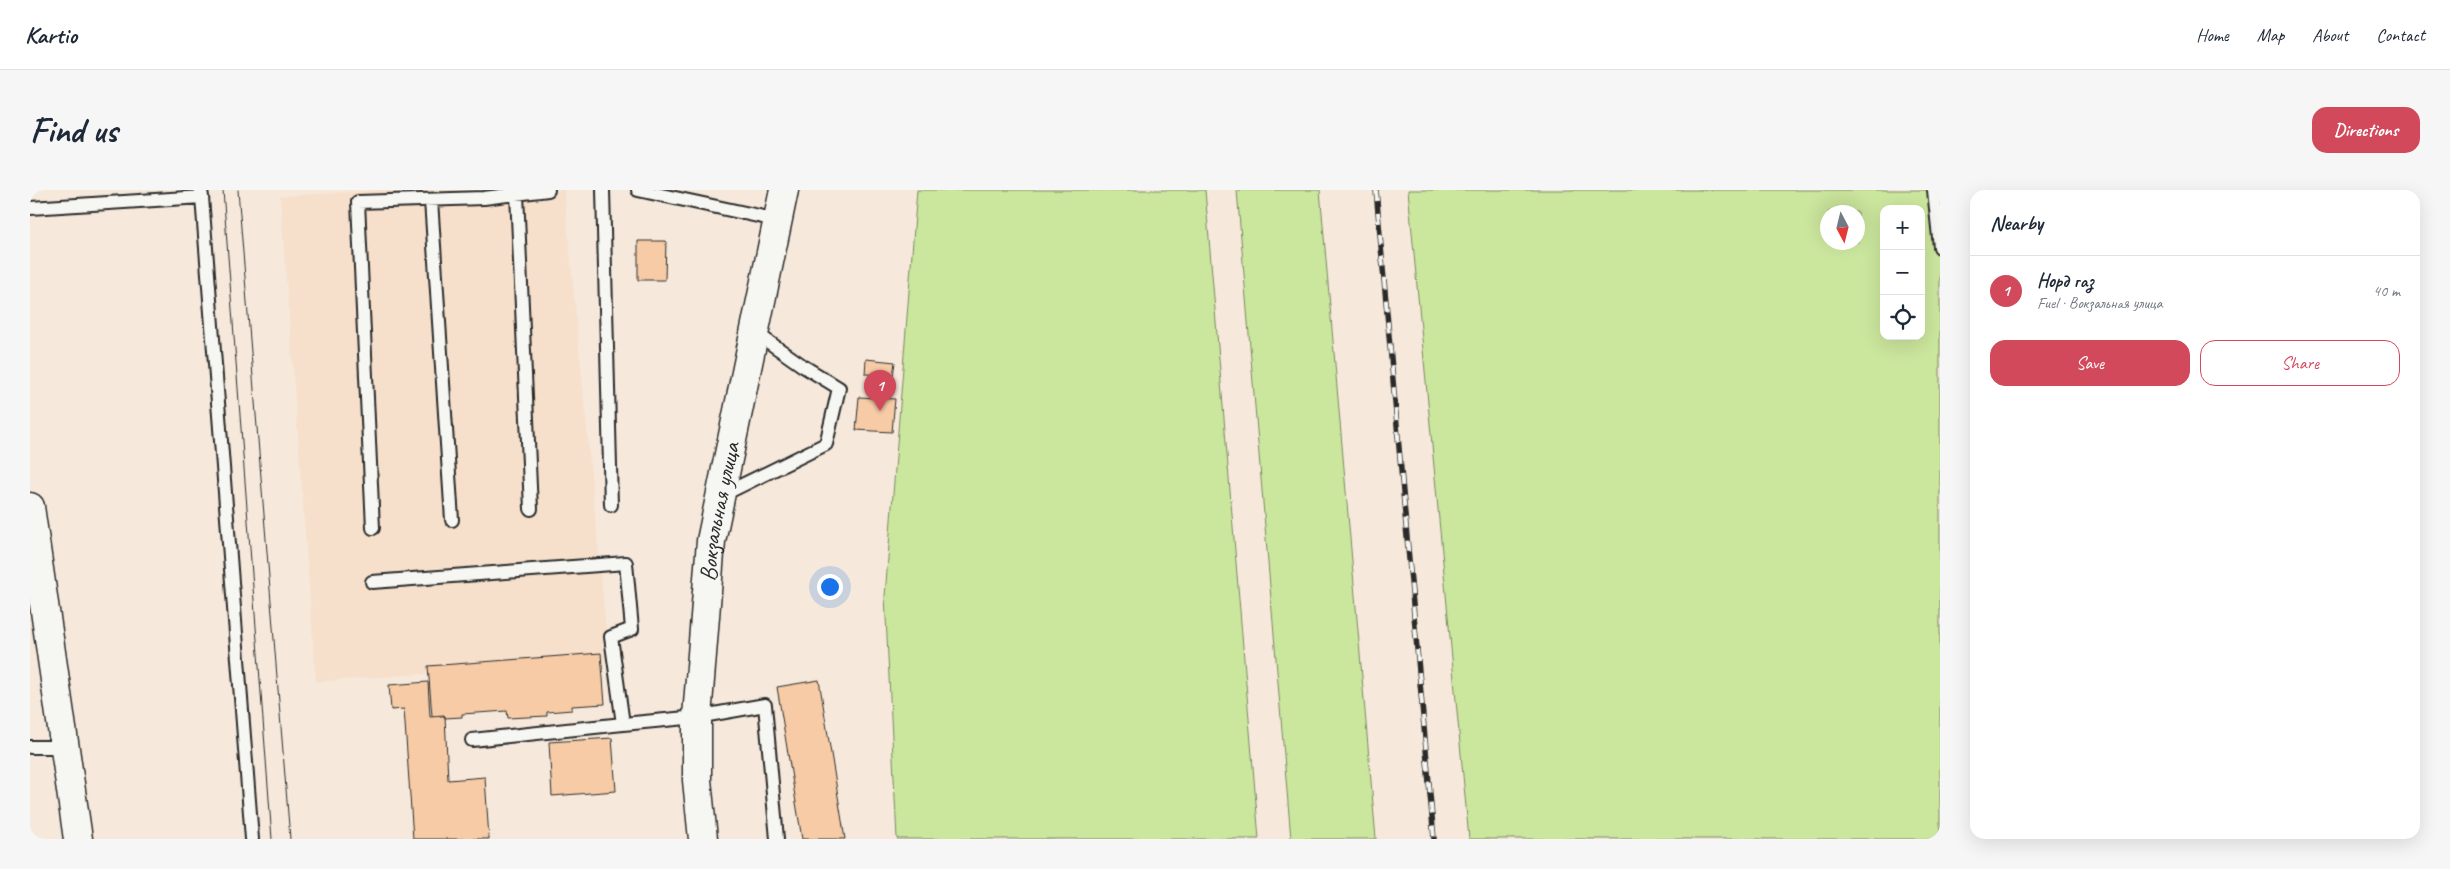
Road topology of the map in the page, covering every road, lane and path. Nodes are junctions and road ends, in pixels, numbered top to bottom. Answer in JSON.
{"nodes":[{"id":1,"x":548,"y":190,"type":"edge"},
{"id":2,"x":603,"y":190,"type":"edge"},
{"id":3,"x":638,"y":190,"type":"edge"},
{"id":4,"x":784,"y":190,"type":"edge"},
{"id":5,"x":1934,"y":190,"type":"edge"},
{"id":6,"x":202,"y":193,"type":"edge"},
{"id":7,"x":517,"y":194,"type":"junction"},
{"id":8,"x":120,"y":196,"type":"edge"},
{"id":9,"x":431,"y":200,"type":"junction"},
{"id":10,"x":30,"y":208,"type":"edge"},
{"id":11,"x":777,"y":220,"type":"junction"},
{"id":12,"x":1940,"y":247,"type":"edge"},
{"id":13,"x":753,"y":331,"type":"junction"},
{"id":14,"x":720,"y":496,"type":"junction"},
{"id":15,"x":611,"y":505,"type":"dead end"},
{"id":16,"x":30,"y":506,"type":"edge"},
{"id":17,"x":531,"y":509,"type":"dead end"},
{"id":18,"x":452,"y":520,"type":"dead end"},
{"id":19,"x":373,"y":528,"type":"dead end"},
{"id":20,"x":372,"y":582,"type":"dead end"},
{"id":21,"x":697,"y":717,"type":"junction"},
{"id":22,"x":622,"y":724,"type":"junction"},
{"id":23,"x":472,"y":740,"type":"dead end"},
{"id":24,"x":30,"y":747,"type":"edge"},
{"id":25,"x":65,"y":747,"type":"junction"},
{"id":26,"x":78,"y":839,"type":"edge"},
{"id":27,"x":252,"y":839,"type":"edge"},
{"id":28,"x":703,"y":839,"type":"edge"},
{"id":29,"x":777,"y":839,"type":"edge"}],
"edges":[{"from":1,"to":7,"type":"lane"},
{"from":2,"to":15,"type":"lane"},
{"from":3,"to":11,"type":"lane"},
{"from":4,"to":11,"type":"main road","name":"Вокзальная улица"},
{"from":5,"to":12,"type":"lane"},
{"from":6,"to":8,"type":"lane"},
{"from":6,"to":27,"type":"lane"},
{"from":7,"to":9,"type":"lane"},
{"from":7,"to":17,"type":"lane"},
{"from":8,"to":10,"type":"lane"},
{"from":9,"to":18,"type":"lane"},
{"from":9,"to":19,"type":"lane"},
{"from":11,"to":13,"type":"main road","name":"Вокзальная улица"},
{"from":13,"to":14,"type":"main road","name":"Вокзальная улица"},
{"from":13,"to":14,"type":"lane"},
{"from":14,"to":21,"type":"main road","name":"Вокзальная улица"},
{"from":16,"to":25,"type":"main road"},
{"from":20,"to":22,"type":"lane"},
{"from":21,"to":22,"type":"lane"},
{"from":21,"to":28,"type":"main road","name":"Вокзальная улица"},
{"from":21,"to":29,"type":"lane"},
{"from":22,"to":23,"type":"lane"},
{"from":24,"to":25,"type":"lane"},
{"from":25,"to":26,"type":"main road"}]}
